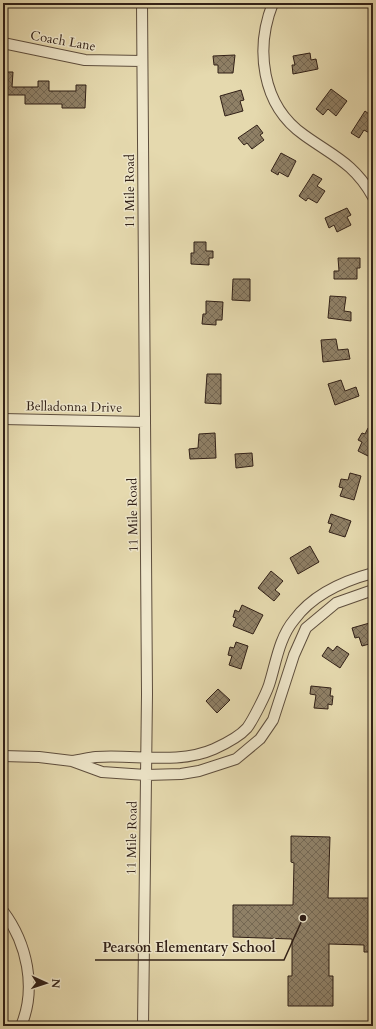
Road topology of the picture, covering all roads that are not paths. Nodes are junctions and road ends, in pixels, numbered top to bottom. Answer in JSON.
{"nodes":[{"id":1,"x":142,"y":3,"type":"edge"},
{"id":2,"x":273,"y":3,"type":"edge"},
{"id":3,"x":3,"y":43,"type":"edge"},
{"id":4,"x":142,"y":61,"type":"junction"},
{"id":5,"x":373,"y":197,"type":"edge"},
{"id":6,"x":3,"y":419,"type":"edge"},
{"id":7,"x":145,"y":422,"type":"junction"},
{"id":8,"x":373,"y":572,"type":"edge"},
{"id":9,"x":329,"y":590,"type":"junction"},
{"id":10,"x":373,"y":590,"type":"edge"},
{"id":11,"x":336,"y":603,"type":"junction"},
{"id":12,"x":293,"y":621,"type":"junction"},
{"id":13,"x":306,"y":628,"type":"junction"},
{"id":14,"x":269,"y":686,"type":"junction"},
{"id":15,"x":284,"y":690,"type":"junction"},
{"id":16,"x":212,"y":750,"type":"junction"},
{"id":17,"x":3,"y":756,"type":"edge"},
{"id":18,"x":146,"y":757,"type":"junction"},
{"id":19,"x":72,"y":761,"type":"junction"},
{"id":20,"x":215,"y":766,"type":"junction"},
{"id":21,"x":146,"y":775,"type":"junction"},
{"id":22,"x":3,"y":911,"type":"edge"},
{"id":23,"x":21,"y":1026,"type":"edge"},
{"id":24,"x":143,"y":1026,"type":"edge"}],
"edges":[{"from":1,"to":4,"type":"street","name":"11 Mile Road"},
{"from":2,"to":5,"type":"street"},
{"from":3,"to":4,"type":"street","name":"Coach Lane"},
{"from":4,"to":7,"type":"street","name":"11 Mile Road"},
{"from":6,"to":7,"type":"street","name":"Belladonna Drive"},
{"from":7,"to":18,"type":"street","name":"11 Mile Road"},
{"from":8,"to":9,"type":"street"},
{"from":9,"to":11,"type":"street"},
{"from":9,"to":12,"type":"street"},
{"from":10,"to":11,"type":"street"},
{"from":11,"to":13,"type":"street"},
{"from":12,"to":13,"type":"street"},
{"from":12,"to":14,"type":"street"},
{"from":13,"to":15,"type":"street"},
{"from":14,"to":15,"type":"street"},
{"from":14,"to":16,"type":"street"},
{"from":15,"to":20,"type":"street"},
{"from":16,"to":18,"type":"street"},
{"from":16,"to":20,"type":"street"},
{"from":17,"to":19,"type":"street"},
{"from":18,"to":19,"type":"street"},
{"from":18,"to":21,"type":"street","name":"11 Mile Road"},
{"from":19,"to":21,"type":"street"},
{"from":20,"to":21,"type":"street"},
{"from":21,"to":24,"type":"street","name":"11 Mile Road"},
{"from":22,"to":23,"type":"street"}]}
